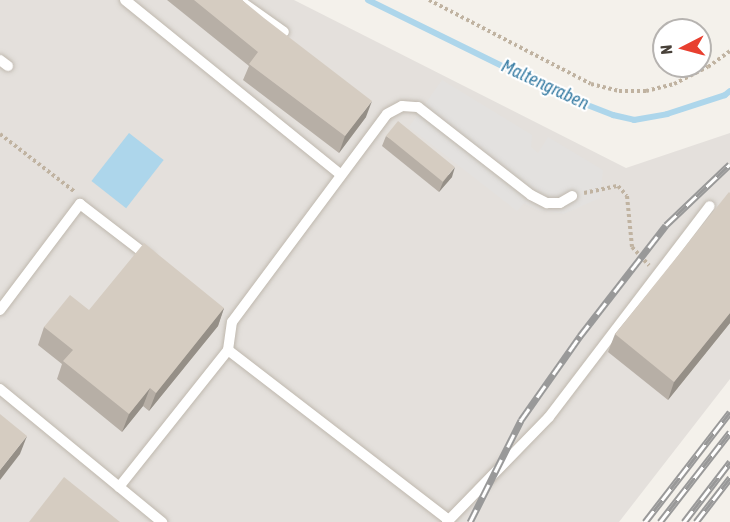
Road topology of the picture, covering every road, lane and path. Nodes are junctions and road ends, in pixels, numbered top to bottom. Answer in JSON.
{"nodes":[{"id":1,"x":125,"y":0,"type":"edge"},
{"id":2,"x":239,"y":0,"type":"edge"},
{"id":3,"x":429,"y":0,"type":"edge"},
{"id":4,"x":284,"y":32,"type":"edge"},
{"id":5,"x":730,"y":51,"type":"edge"},
{"id":6,"x":0,"y":134,"type":"edge"},
{"id":7,"x":341,"y":175,"type":"junction"},
{"id":8,"x":572,"y":196,"type":"joint"},
{"id":9,"x":80,"y":204,"type":"junction"},
{"id":10,"x":710,"y":206,"type":"dead end"},
{"id":11,"x":161,"y":266,"type":"edge"},
{"id":12,"x":660,"y":272,"type":"junction"},
{"id":13,"x":0,"y":310,"type":"edge"},
{"id":14,"x":228,"y":350,"type":"junction"},
{"id":15,"x":0,"y":389,"type":"edge"},
{"id":16,"x":119,"y":487,"type":"junction"},
{"id":17,"x":448,"y":521,"type":"edge"},
{"id":18,"x":162,"y":522,"type":"edge"}],
"edges":[{"from":1,"to":7,"type":"lane"},
{"from":2,"to":4,"type":"lane"},
{"from":3,"to":5,"type":"path"},
{"from":6,"to":9,"type":"path"},
{"from":7,"to":8,"type":"lane"},
{"from":7,"to":14,"type":"lane"},
{"from":8,"to":12,"type":"path"},
{"from":9,"to":11,"type":"lane"},
{"from":9,"to":13,"type":"lane"},
{"from":10,"to":12,"type":"lane"},
{"from":12,"to":17,"type":"lane"},
{"from":14,"to":16,"type":"lane"},
{"from":14,"to":17,"type":"lane"},
{"from":15,"to":16,"type":"lane"},
{"from":16,"to":18,"type":"lane"}]}
